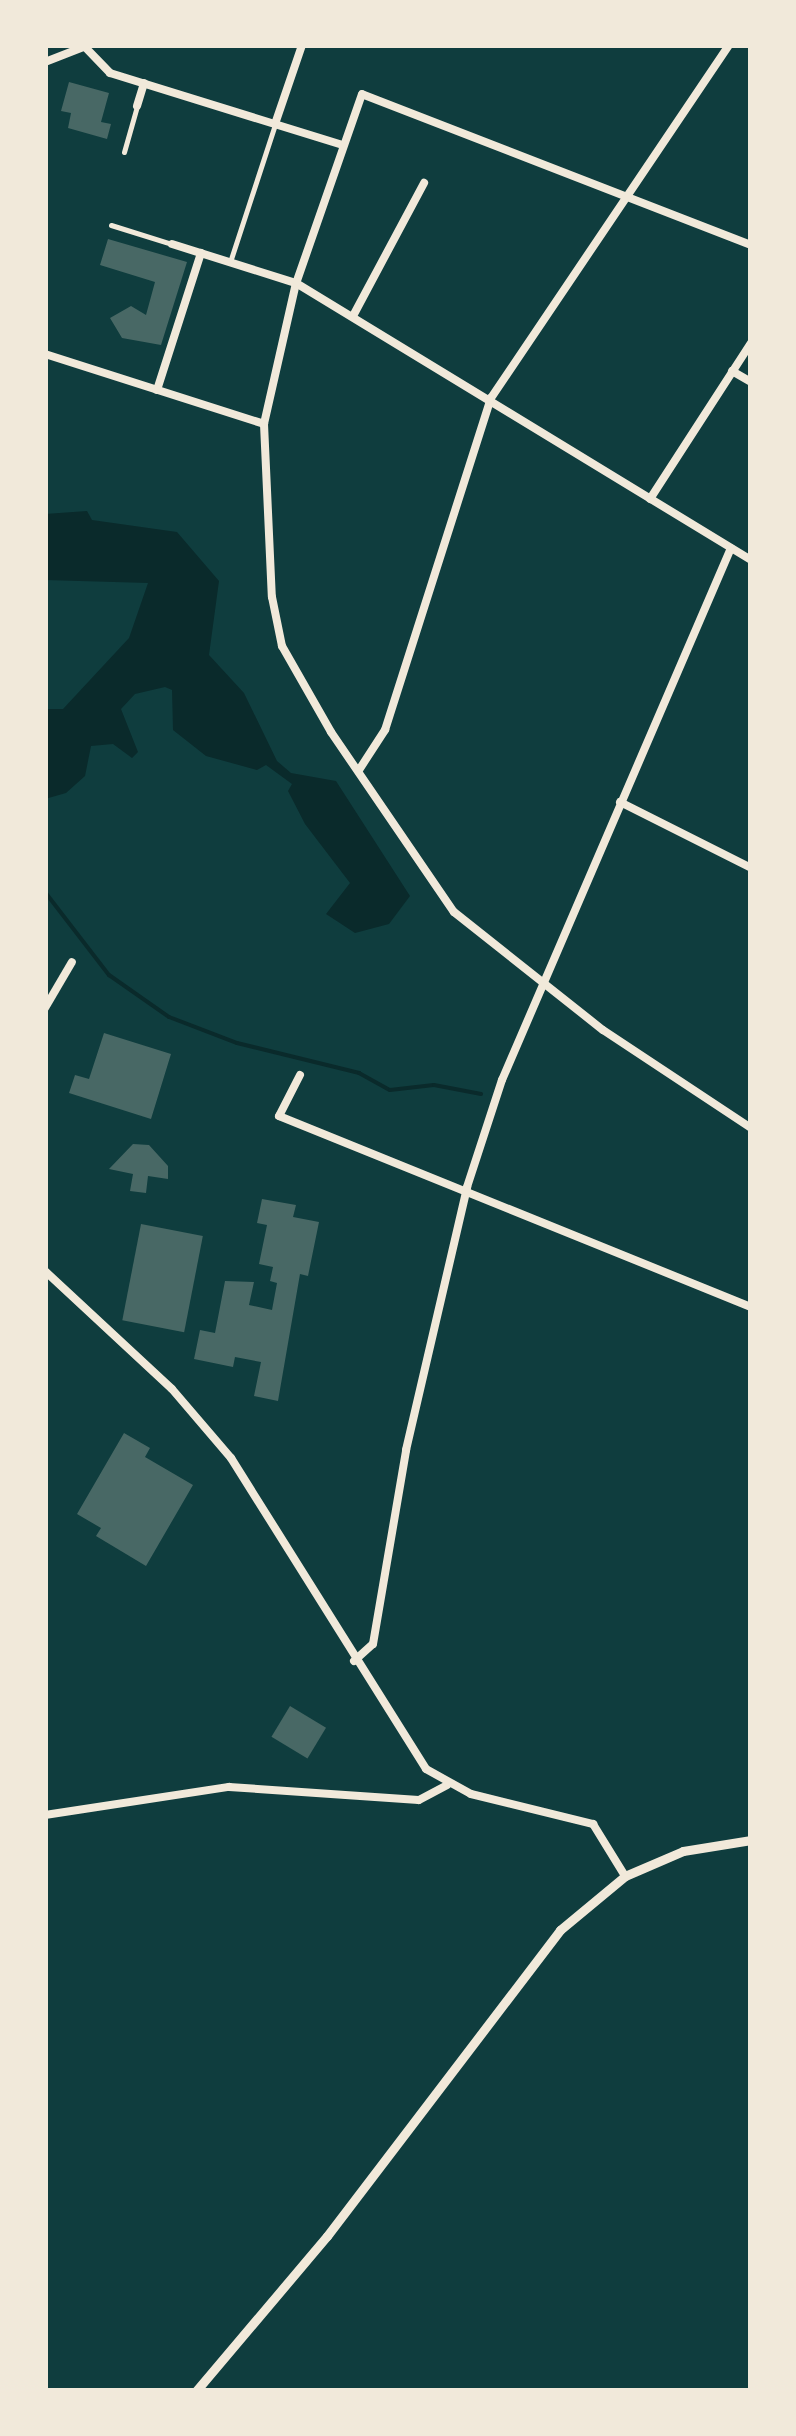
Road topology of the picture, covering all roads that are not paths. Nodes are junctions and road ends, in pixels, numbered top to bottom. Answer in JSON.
{"nodes":[{"id":1,"x":302,"y":45,"type":"edge"},
{"id":2,"x":729,"y":45,"type":"edge"},
{"id":3,"x":86,"y":46,"type":"edge"},
{"id":4,"x":45,"y":62,"type":"edge"},
{"id":5,"x":144,"y":83,"type":"junction"},
{"id":6,"x":138,"y":106,"type":"joint"},
{"id":7,"x":275,"y":124,"type":"junction"},
{"id":8,"x":340,"y":144,"type":"junction"},
{"id":9,"x":124,"y":152,"type":"dead end"},
{"id":10,"x":424,"y":183,"type":"dead end"},
{"id":11,"x":627,"y":196,"type":"junction"},
{"id":12,"x":111,"y":224,"type":"dead end"},
{"id":13,"x":172,"y":244,"type":"joint"},
{"id":14,"x":751,"y":245,"type":"edge"},
{"id":15,"x":201,"y":253,"type":"junction"},
{"id":16,"x":230,"y":262,"type":"junction"},
{"id":17,"x":296,"y":283,"type":"junction"},
{"id":18,"x":353,"y":316,"type":"junction"},
{"id":19,"x":751,"y":343,"type":"edge"},
{"id":20,"x":45,"y":354,"type":"edge"},
{"id":21,"x":732,"y":371,"type":"junction"},
{"id":22,"x":751,"y":382,"type":"edge"},
{"id":23,"x":157,"y":390,"type":"junction"},
{"id":24,"x":491,"y":398,"type":"junction"},
{"id":25,"x":264,"y":424,"type":"junction"},
{"id":26,"x":650,"y":499,"type":"junction"},
{"id":27,"x":731,"y":548,"type":"junction"},
{"id":28,"x":751,"y":560,"type":"edge"},
{"id":29,"x":360,"y":770,"type":"junction"},
{"id":30,"x":620,"y":802,"type":"junction"},
{"id":31,"x":751,"y":868,"type":"edge"},
{"id":32,"x":72,"y":962,"type":"dead end"},
{"id":33,"x":545,"y":980,"type":"junction"},
{"id":34,"x":45,"y":1008,"type":"edge"},
{"id":35,"x":300,"y":1075,"type":"dead end"},
{"id":36,"x":751,"y":1128,"type":"edge"},
{"id":37,"x":466,"y":1187,"type":"junction"},
{"id":38,"x":45,"y":1271,"type":"edge"},
{"id":39,"x":751,"y":1307,"type":"edge"},
{"id":40,"x":354,"y":1661,"type":"junction"},
{"id":41,"x":447,"y":1785,"type":"junction"},
{"id":42,"x":45,"y":1814,"type":"edge"},
{"id":43,"x":751,"y":1840,"type":"edge"},
{"id":44,"x":625,"y":1876,"type":"junction"},
{"id":45,"x":196,"y":2391,"type":"edge"}],
"edges":[{"from":1,"to":7,"type":"street"},
{"from":2,"to":11,"type":"street"},
{"from":3,"to":4,"type":"street"},
{"from":3,"to":5,"type":"street"},
{"from":5,"to":6,"type":"street"},
{"from":5,"to":7,"type":"street"},
{"from":6,"to":9,"type":"street"},
{"from":7,"to":8,"type":"street"},
{"from":7,"to":16,"type":"street"},
{"from":8,"to":11,"type":"street"},
{"from":8,"to":17,"type":"street"},
{"from":10,"to":18,"type":"street"},
{"from":11,"to":14,"type":"street"},
{"from":11,"to":24,"type":"street"},
{"from":12,"to":13,"type":"street"},
{"from":13,"to":15,"type":"street"},
{"from":15,"to":16,"type":"street"},
{"from":15,"to":23,"type":"street"},
{"from":16,"to":17,"type":"street"},
{"from":17,"to":18,"type":"street"},
{"from":17,"to":25,"type":"street"},
{"from":18,"to":24,"type":"street"},
{"from":19,"to":21,"type":"street"},
{"from":20,"to":23,"type":"street"},
{"from":21,"to":22,"type":"street"},
{"from":21,"to":26,"type":"street"},
{"from":23,"to":25,"type":"street"},
{"from":24,"to":26,"type":"street"},
{"from":24,"to":29,"type":"street"},
{"from":25,"to":29,"type":"street"},
{"from":26,"to":27,"type":"street"},
{"from":27,"to":28,"type":"street"},
{"from":27,"to":30,"type":"street"},
{"from":29,"to":33,"type":"street"},
{"from":30,"to":31,"type":"street"},
{"from":30,"to":33,"type":"street"},
{"from":32,"to":34,"type":"street"},
{"from":33,"to":36,"type":"street"},
{"from":33,"to":37,"type":"street"},
{"from":35,"to":37,"type":"street"},
{"from":37,"to":39,"type":"street"},
{"from":37,"to":40,"type":"street"},
{"from":38,"to":40,"type":"street"},
{"from":40,"to":41,"type":"street"},
{"from":41,"to":42,"type":"street"},
{"from":41,"to":44,"type":"street"},
{"from":43,"to":44,"type":"street"},
{"from":44,"to":45,"type":"street"}]}
